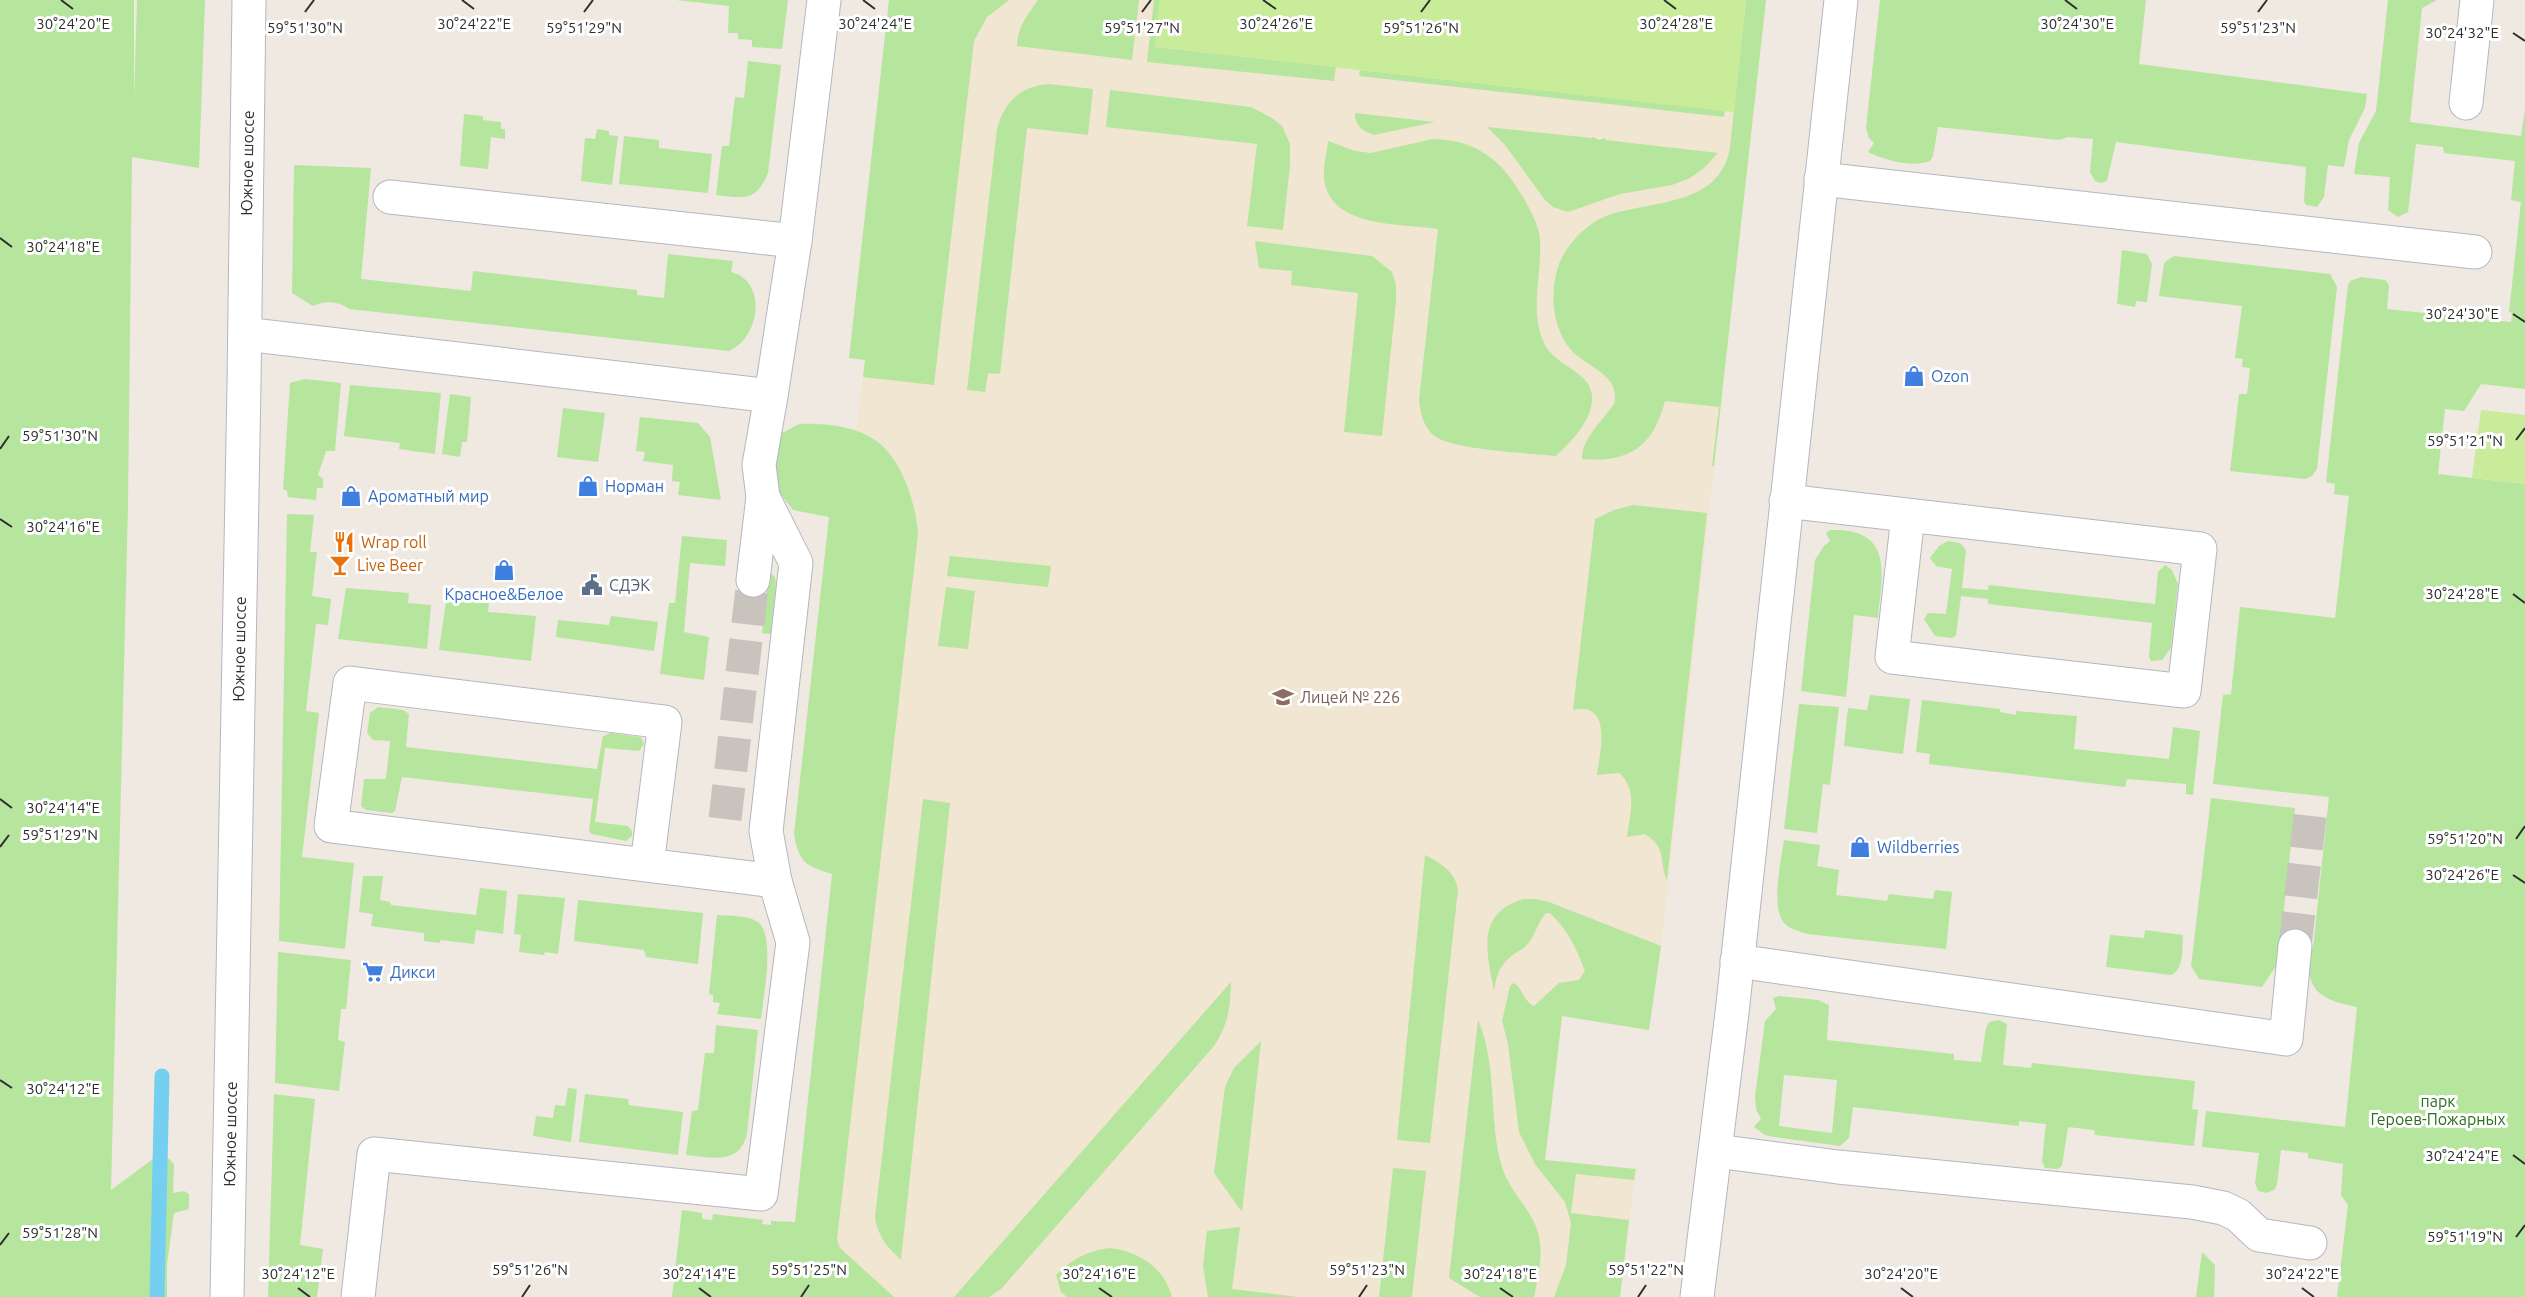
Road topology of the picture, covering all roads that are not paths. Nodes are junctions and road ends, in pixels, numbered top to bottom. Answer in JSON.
{"nodes":[{"id":1,"x":249,"y":0,"type":"edge"},
{"id":2,"x":824,"y":0,"type":"edge"},
{"id":3,"x":1841,"y":0,"type":"edge"},
{"id":4,"x":2477,"y":0,"type":"edge"},
{"id":5,"x":2466,"y":103,"type":"dead end"},
{"id":6,"x":1821,"y":178,"type":"junction"},
{"id":7,"x":390,"y":197,"type":"dead end"},
{"id":8,"x":795,"y":241,"type":"junction"},
{"id":9,"x":2475,"y":252,"type":"dead end"},
{"id":10,"x":245,"y":334,"type":"junction"},
{"id":11,"x":771,"y":396,"type":"junction"},
{"id":12,"x":763,"y":497,"type":"junction"},
{"id":13,"x":1786,"y":501,"type":"junction"},
{"id":14,"x":1908,"y":516,"type":"junction"},
{"id":15,"x":753,"y":580,"type":"tunnel mouth"},
{"id":16,"x":647,"y":865,"type":"junction"},
{"id":17,"x":775,"y":881,"type":"junction"},
{"id":18,"x":2295,"y":946,"type":"tunnel mouth"},
{"id":19,"x":1737,"y":961,"type":"junction"},
{"id":20,"x":1716,"y":1151,"type":"junction"},
{"id":21,"x":2310,"y":1243,"type":"dead end"},
{"id":22,"x":226,"y":1297,"type":"edge"},
{"id":23,"x":358,"y":1297,"type":"edge"},
{"id":24,"x":1697,"y":1297,"type":"edge"}],
"edges":[{"from":1,"to":10,"type":"street","name":"Южное шоссе"},
{"from":2,"to":8,"type":"street"},
{"from":3,"to":6,"type":"street"},
{"from":4,"to":5,"type":"street"},
{"from":6,"to":9,"type":"street"},
{"from":6,"to":13,"type":"street"},
{"from":7,"to":8,"type":"street"},
{"from":8,"to":11,"type":"street"},
{"from":10,"to":11,"type":"street"},
{"from":10,"to":22,"type":"street","name":"Южное шоссе"},
{"from":11,"to":12,"type":"street"},
{"from":12,"to":15,"type":"street"},
{"from":12,"to":17,"type":"street"},
{"from":13,"to":14,"type":"street"},
{"from":13,"to":19,"type":"street"},
{"from":14,"to":14,"type":"street"},
{"from":16,"to":16,"type":"street"},
{"from":16,"to":17,"type":"street"},
{"from":17,"to":23,"type":"street"},
{"from":18,"to":19,"type":"street"},
{"from":19,"to":20,"type":"street"},
{"from":20,"to":21,"type":"street"},
{"from":20,"to":24,"type":"street"}]}
